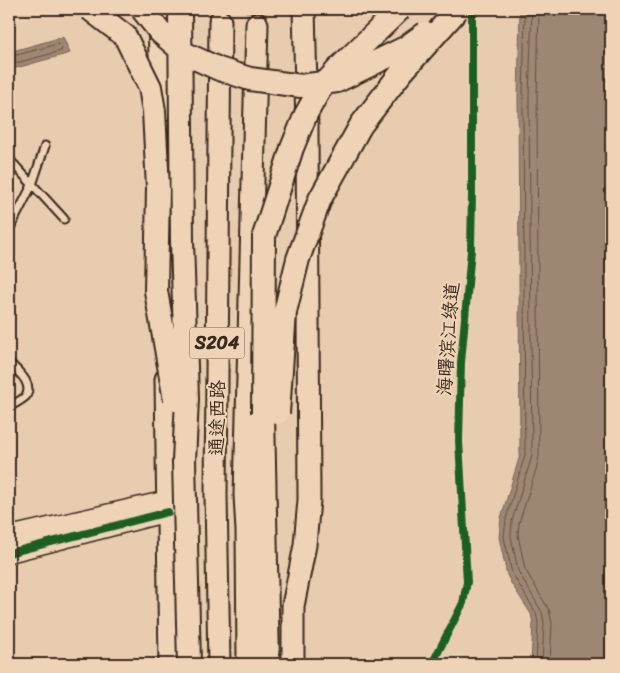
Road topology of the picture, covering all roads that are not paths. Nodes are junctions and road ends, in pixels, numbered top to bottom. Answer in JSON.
{"nodes":[{"id":1,"x":90,"y":9,"type":"edge"},
{"id":2,"x":142,"y":9,"type":"edge"},
{"id":3,"x":159,"y":9,"type":"edge"},
{"id":4,"x":180,"y":9,"type":"edge"},
{"id":5,"x":304,"y":9,"type":"edge"},
{"id":6,"x":400,"y":9,"type":"edge"},
{"id":7,"x":458,"y":9,"type":"edge"},
{"id":8,"x":220,"y":21,"type":"dead end"},
{"id":9,"x":257,"y":24,"type":"tunnel mouth"},
{"id":10,"x":45,"y":146,"type":"dead end"},
{"id":11,"x":9,"y":159,"type":"edge"},
{"id":12,"x":32,"y":184,"type":"junction"},
{"id":13,"x":64,"y":218,"type":"dead end"},
{"id":14,"x":9,"y":230,"type":"edge"},
{"id":15,"x":9,"y":362,"type":"edge"},
{"id":16,"x":9,"y":407,"type":"edge"},
{"id":17,"x":184,"y":461,"type":"junction"},
{"id":18,"x":168,"y":506,"type":"junction"},
{"id":19,"x":9,"y":536,"type":"edge"},
{"id":20,"x":9,"y":553,"type":"edge"},
{"id":21,"x":266,"y":583,"type":"junction"},
{"id":22,"x":170,"y":664,"type":"edge"},
{"id":23,"x":189,"y":664,"type":"edge"},
{"id":24,"x":219,"y":664,"type":"edge"},
{"id":25,"x":248,"y":664,"type":"edge"},
{"id":26,"x":268,"y":664,"type":"edge"},
{"id":27,"x":293,"y":664,"type":"edge"}],
"edges":[{"from":1,"to":17,"type":"highway","bridge":true},
{"from":2,"to":7,"type":"highway","bridge":true},
{"from":3,"to":18,"type":"main road"},
{"from":4,"to":17,"type":"highway","bridge":true},
{"from":5,"to":27,"type":"main road"},
{"from":6,"to":21,"type":"highway","bridge":true},
{"from":7,"to":21,"type":"highway","bridge":true},
{"from":8,"to":24,"type":"main road","name":"通途西路","number":"S204"},
{"from":9,"to":25,"type":"main road","name":"通途西路","number":"S204"},
{"from":10,"to":12,"type":"lane"},
{"from":11,"to":12,"type":"lane"},
{"from":12,"to":13,"type":"lane"},
{"from":12,"to":14,"type":"lane"},
{"from":15,"to":16,"type":"lane"},
{"from":17,"to":23,"type":"highway","bridge":true},
{"from":18,"to":19,"type":"street"},
{"from":18,"to":20,"type":"street"},
{"from":18,"to":22,"type":"main road"},
{"from":21,"to":26,"type":"highway"}]}
